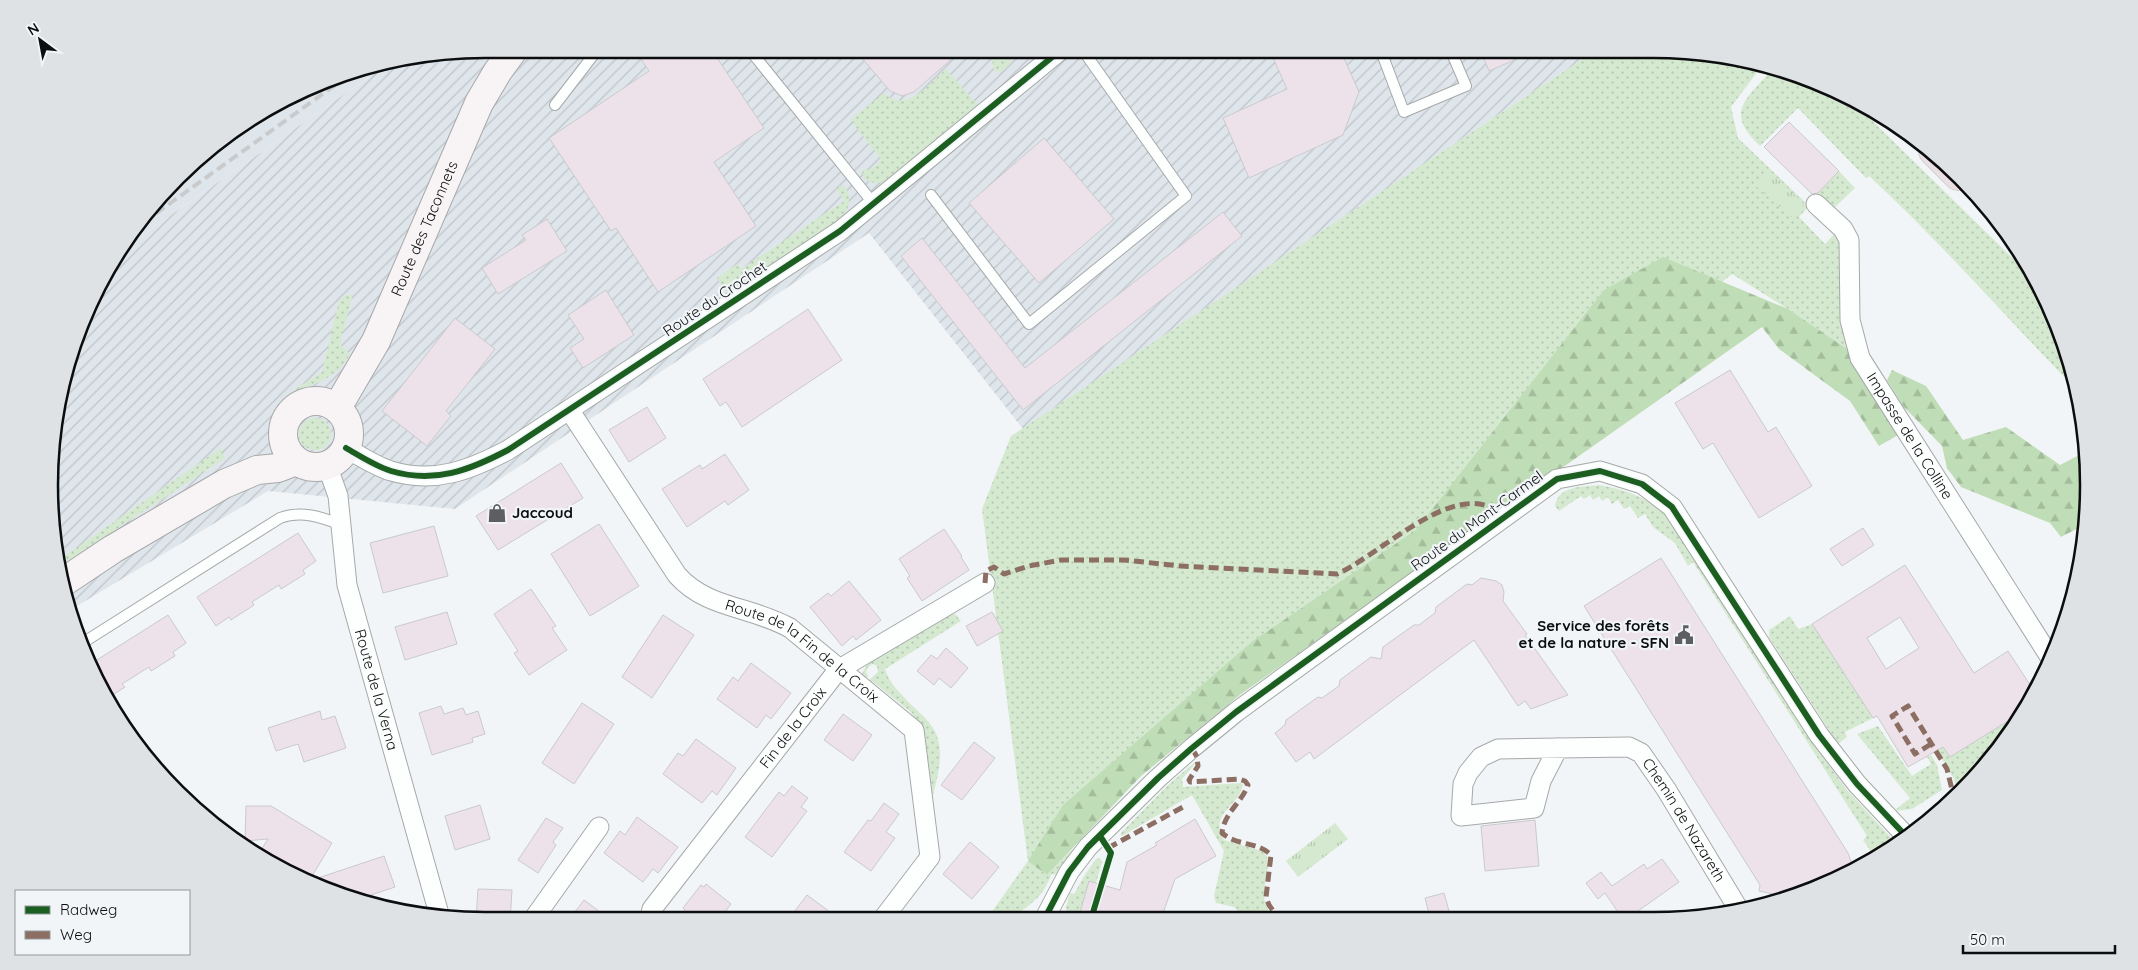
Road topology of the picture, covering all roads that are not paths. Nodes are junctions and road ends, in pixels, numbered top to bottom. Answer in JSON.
{"nodes":[{"id":1,"x":508,"y":58,"type":"edge"},
{"id":2,"x":591,"y":58,"type":"edge"},
{"id":3,"x":756,"y":58,"type":"edge"},
{"id":4,"x":1051,"y":58,"type":"edge"},
{"id":5,"x":1088,"y":58,"type":"edge"},
{"id":6,"x":1384,"y":58,"type":"edge"},
{"id":7,"x":1454,"y":58,"type":"edge"},
{"id":8,"x":555,"y":105,"type":"dead end"},
{"id":9,"x":931,"y":195,"type":"dead end"},
{"id":10,"x":874,"y":204,"type":"junction"},
{"id":11,"x":1816,"y":204,"type":"dead end"},
{"id":12,"x":337,"y":408,"type":"junction"},
{"id":13,"x":570,"y":411,"type":"junction"},
{"id":14,"x":282,"y":435,"type":"junction"},
{"id":15,"x":337,"y":456,"type":"junction"},
{"id":16,"x":296,"y":461,"type":"junction"},
{"id":17,"x":224,"y":484,"type":"junction"},
{"id":18,"x":342,"y":525,"type":"junction"},
{"id":19,"x":68,"y":579,"type":"edge"},
{"id":20,"x":985,"y":583,"type":"dead end"},
{"id":21,"x":87,"y":640,"type":"edge"},
{"id":22,"x":2047,"y":652,"type":"edge"},
{"id":23,"x":838,"y":670,"type":"junction"},
{"id":24,"x":1558,"y":748,"type":"junction"},
{"id":25,"x":599,"y":828,"type":"dead end"},
{"id":26,"x":1903,"y":832,"type":"edge"},
{"id":27,"x":1735,"y":904,"type":"edge"},
{"id":28,"x":438,"y":910,"type":"edge"},
{"id":29,"x":538,"y":912,"type":"edge"},
{"id":30,"x":651,"y":912,"type":"edge"},
{"id":31,"x":888,"y":912,"type":"edge"},
{"id":32,"x":1046,"y":912,"type":"edge"}],
"edges":[{"from":1,"to":12,"type":"street","name":"Route des Taconnets"},
{"from":2,"to":8,"type":"lane"},
{"from":3,"to":10,"type":"lane"},
{"from":4,"to":10,"type":"street","name":"Route du Crochet"},
{"from":5,"to":9,"type":"lane"},
{"from":6,"to":7,"type":"lane"},
{"from":10,"to":13,"type":"street","name":"Route du Crochet"},
{"from":11,"to":22,"type":"street","name":"Impasse de la Colline"},
{"from":12,"to":14,"type":"street"},
{"from":12,"to":15,"type":"street"},
{"from":13,"to":15,"type":"street","name":"Route du Crochet"},
{"from":13,"to":23,"type":"street","name":"Route de la Fin de la Croix"},
{"from":14,"to":16,"type":"street"},
{"from":14,"to":17,"type":"street"},
{"from":15,"to":16,"type":"street"},
{"from":15,"to":18,"type":"street","name":"Route de la Verna"},
{"from":16,"to":17,"type":"street"},
{"from":17,"to":19,"type":"street"},
{"from":18,"to":21,"type":"lane"},
{"from":18,"to":28,"type":"street","name":"Route de la Verna"},
{"from":20,"to":23,"type":"street","name":"Fin de la Croix"},
{"from":23,"to":30,"type":"street","name":"Fin de la Croix"},
{"from":23,"to":31,"type":"street","name":"Route de la Fin de la Croix"},
{"from":24,"to":24,"type":"street","name":"Chemin de Nazareth"},
{"from":24,"to":27,"type":"street","name":"Chemin de Nazareth"},
{"from":25,"to":29,"type":"street"},
{"from":26,"to":32,"type":"street","name":"Route du Mont-Carmel"}]}
